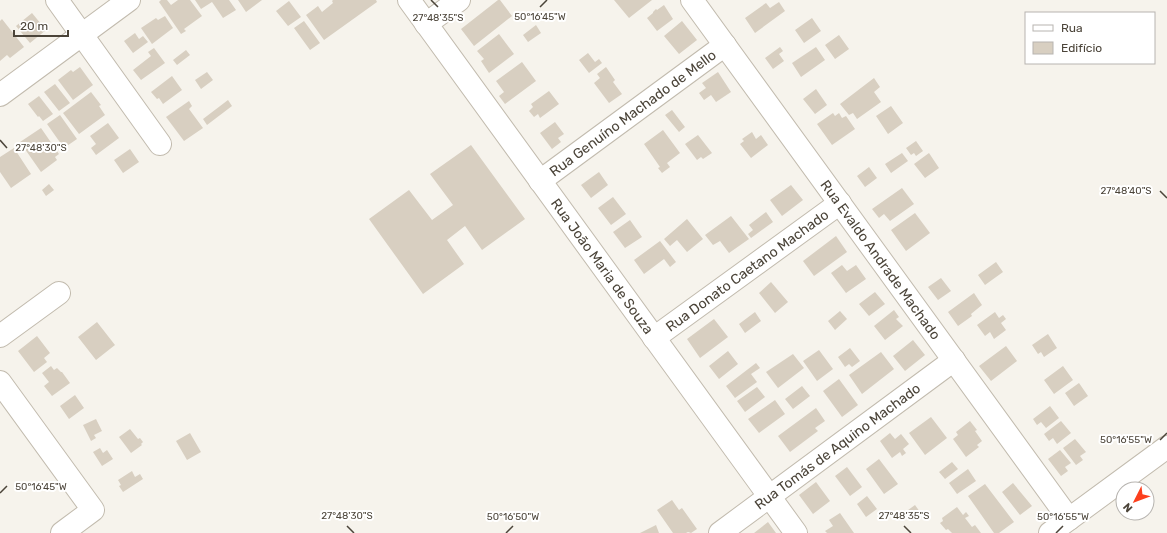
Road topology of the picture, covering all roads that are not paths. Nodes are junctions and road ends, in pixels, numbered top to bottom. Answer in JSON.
{"nodes":[{"id":1,"x":57,"y":0,"type":"edge"},
{"id":2,"x":128,"y":0,"type":"edge"},
{"id":3,"x":409,"y":0,"type":"edge"},
{"id":4,"x":459,"y":0,"type":"edge"},
{"id":5,"x":692,"y":0,"type":"edge"},
{"id":6,"x":426,"y":24,"type":"junction"},
{"id":7,"x":81,"y":35,"type":"junction"},
{"id":8,"x":725,"y":45,"type":"junction"},
{"id":9,"x":0,"y":94,"type":"edge"},
{"id":10,"x":160,"y":144,"type":"dead end"},
{"id":11,"x":540,"y":181,"type":"junction"},
{"id":12,"x":840,"y":203,"type":"junction"},
{"id":13,"x":59,"y":293,"type":"dead end"},
{"id":14,"x":0,"y":336,"type":"edge"},
{"id":15,"x":654,"y":338,"type":"junction"},
{"id":16,"x":954,"y":360,"type":"junction"},
{"id":17,"x":0,"y":382,"type":"edge"},
{"id":18,"x":1167,"y":447,"type":"edge"},
{"id":19,"x":770,"y":496,"type":"junction"},
{"id":20,"x":1069,"y":519,"type":"junction"},
{"id":21,"x":62,"y":533,"type":"edge"},
{"id":22,"x":720,"y":533,"type":"edge"},
{"id":23,"x":796,"y":533,"type":"edge"},
{"id":24,"x":1050,"y":533,"type":"edge"}],
"edges":[{"from":1,"to":7,"type":"street"},
{"from":2,"to":7,"type":"street"},
{"from":3,"to":6,"type":"street","name":"Rua João Maria de Souza"},
{"from":4,"to":6,"type":"street"},
{"from":5,"to":8,"type":"street","name":"Rua Evaldo Andrade Machado"},
{"from":6,"to":11,"type":"street","name":"Rua João Maria de Souza"},
{"from":7,"to":9,"type":"street"},
{"from":7,"to":10,"type":"street"},
{"from":8,"to":11,"type":"street","name":"Rua Genuíno Machado de Mello"},
{"from":8,"to":12,"type":"street","name":"Rua Evaldo Andrade Machado"},
{"from":11,"to":15,"type":"street","name":"Rua João Maria de Souza"},
{"from":12,"to":15,"type":"street","name":"Rua Donato Caetano Machado"},
{"from":12,"to":16,"type":"street","name":"Rua Evaldo Andrade Machado"},
{"from":13,"to":14,"type":"street"},
{"from":15,"to":19,"type":"street","name":"Rua João Maria de Souza"},
{"from":16,"to":19,"type":"street","name":"Rua Tomás de Aquino Machado"},
{"from":16,"to":20,"type":"street","name":"Rua Evaldo Andrade Machado"},
{"from":17,"to":21,"type":"street"},
{"from":18,"to":20,"type":"street"},
{"from":19,"to":22,"type":"street","name":"Rua Tomás de Aquino Machado"},
{"from":19,"to":23,"type":"street","name":"Rua João Maria de Souza"},
{"from":20,"to":24,"type":"street"}]}
